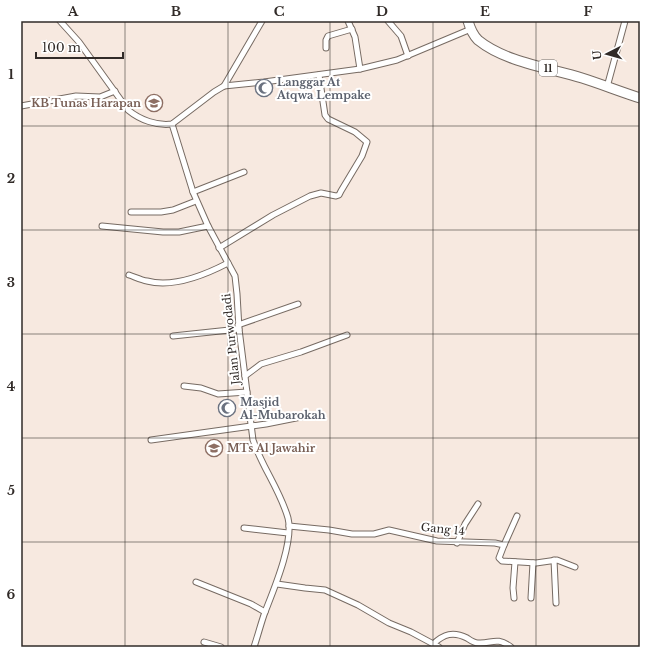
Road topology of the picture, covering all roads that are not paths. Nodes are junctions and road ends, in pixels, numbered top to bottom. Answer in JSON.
{"nodes":[{"id":1,"x":60,"y":21,"type":"edge"},
{"id":2,"x":262,"y":21,"type":"edge"},
{"id":3,"x":348,"y":21,"type":"edge"},
{"id":4,"x":388,"y":21,"type":"edge"},
{"id":5,"x":625,"y":21,"type":"edge"},
{"id":6,"x":469,"y":25,"type":"edge"},
{"id":7,"x":352,"y":29,"type":"junction"},
{"id":8,"x":326,"y":48,"type":"dead end"},
{"id":9,"x":408,"y":56,"type":"junction"},
{"id":10,"x":360,"y":69,"type":"junction"},
{"id":11,"x":319,"y":75,"type":"junction"},
{"id":12,"x":224,"y":86,"type":"junction"},
{"id":13,"x":607,"y":87,"type":"junction"},
{"id":14,"x":115,"y":91,"type":"junction"},
{"id":15,"x":640,"y":98,"type":"edge"},
{"id":16,"x":21,"y":106,"type":"edge"},
{"id":17,"x":172,"y":124,"type":"junction"},
{"id":18,"x":244,"y":172,"type":"dead end"},
{"id":19,"x":192,"y":192,"type":"junction"},
{"id":20,"x":196,"y":200,"type":"junction"},
{"id":21,"x":131,"y":212,"type":"dead end"},
{"id":22,"x":102,"y":226,"type":"dead end"},
{"id":23,"x":208,"y":226,"type":"junction"},
{"id":24,"x":219,"y":248,"type":"junction"},
{"id":25,"x":228,"y":263,"type":"junction"},
{"id":26,"x":129,"y":275,"type":"dead end"},
{"id":27,"x":298,"y":304,"type":"dead end"},
{"id":28,"x":239,"y":327,"type":"junction"},
{"id":29,"x":347,"y":335,"type":"dead end"},
{"id":30,"x":173,"y":336,"type":"dead end"},
{"id":31,"x":245,"y":376,"type":"junction"},
{"id":32,"x":184,"y":386,"type":"dead end"},
{"id":33,"x":247,"y":392,"type":"junction"},
{"id":34,"x":301,"y":417,"type":"dead end"},
{"id":35,"x":251,"y":426,"type":"junction"},
{"id":36,"x":151,"y":440,"type":"dead end"},
{"id":37,"x":478,"y":504,"type":"dead end"},
{"id":38,"x":516,"y":516,"type":"dead end"},
{"id":39,"x":289,"y":526,"type":"junction"},
{"id":40,"x":244,"y":528,"type":"dead end"},
{"id":41,"x":288,"y":533,"type":"junction"},
{"id":42,"x":457,"y":542,"type":"junction"},
{"id":43,"x":504,"y":545,"type":"junction"},
{"id":44,"x":554,"y":560,"type":"junction"},
{"id":45,"x":515,"y":562,"type":"junction"},
{"id":46,"x":533,"y":563,"type":"junction"},
{"id":47,"x":575,"y":567,"type":"dead end"},
{"id":48,"x":196,"y":582,"type":"dead end"},
{"id":49,"x":277,"y":584,"type":"junction"},
{"id":50,"x":514,"y":598,"type":"dead end"},
{"id":51,"x":531,"y":598,"type":"dead end"},
{"id":52,"x":556,"y":603,"type":"dead end"},
{"id":53,"x":265,"y":612,"type":"junction"},
{"id":54,"x":204,"y":642,"type":"dead end"},
{"id":55,"x":433,"y":644,"type":"junction"},
{"id":56,"x":221,"y":647,"type":"edge"},
{"id":57,"x":254,"y":647,"type":"edge"},
{"id":58,"x":439,"y":647,"type":"edge"},
{"id":59,"x":511,"y":647,"type":"edge"}],
"edges":[{"from":1,"to":14,"type":"street"},
{"from":2,"to":12,"type":"street"},
{"from":3,"to":7,"type":"street"},
{"from":4,"to":9,"type":"street"},
{"from":5,"to":13,"type":"street"},
{"from":6,"to":9,"type":"street"},
{"from":6,"to":13,"type":"highway","number":"11"},
{"from":7,"to":8,"type":"street"},
{"from":7,"to":10,"type":"street"},
{"from":9,"to":10,"type":"street"},
{"from":10,"to":11,"type":"street"},
{"from":11,"to":12,"type":"street"},
{"from":11,"to":24,"type":"street"},
{"from":12,"to":17,"type":"street"},
{"from":13,"to":15,"type":"highway","number":"11"},
{"from":14,"to":16,"type":"street"},
{"from":14,"to":17,"type":"street"},
{"from":17,"to":19,"type":"street","name":"Jalan Purwodadi"},
{"from":18,"to":19,"type":"street"},
{"from":19,"to":20,"type":"street","name":"Jalan Purwodadi"},
{"from":20,"to":21,"type":"street"},
{"from":20,"to":23,"type":"street","name":"Jalan Purwodadi"},
{"from":22,"to":23,"type":"street"},
{"from":23,"to":24,"type":"street","name":"Jalan Purwodadi"},
{"from":24,"to":25,"type":"street","name":"Jalan Purwodadi"},
{"from":25,"to":26,"type":"street"},
{"from":25,"to":28,"type":"street","name":"Jalan Purwodadi"},
{"from":27,"to":28,"type":"street"},
{"from":28,"to":30,"type":"street"},
{"from":28,"to":31,"type":"street","name":"Jalan Purwodadi"},
{"from":29,"to":31,"type":"street"},
{"from":31,"to":33,"type":"street","name":"Jalan Purwodadi"},
{"from":32,"to":33,"type":"street"},
{"from":33,"to":35,"type":"street","name":"Jalan Purwodadi"},
{"from":34,"to":35,"type":"street"},
{"from":35,"to":36,"type":"street"},
{"from":35,"to":39,"type":"street","name":"Jalan Purwodadi"},
{"from":37,"to":42,"type":"street"},
{"from":38,"to":43,"type":"street"},
{"from":39,"to":41,"type":"street","name":"Jalan Purwodadi"},
{"from":39,"to":42,"type":"street","name":"Gang 14"},
{"from":40,"to":41,"type":"street"},
{"from":41,"to":49,"type":"street","name":"Jalan Purwodadi"},
{"from":42,"to":43,"type":"street","name":"Gang 14"},
{"from":43,"to":45,"type":"street"},
{"from":44,"to":46,"type":"street"},
{"from":44,"to":47,"type":"street"},
{"from":44,"to":52,"type":"street"},
{"from":45,"to":46,"type":"street"},
{"from":45,"to":50,"type":"street"},
{"from":46,"to":51,"type":"street"},
{"from":48,"to":53,"type":"street"},
{"from":49,"to":53,"type":"street","name":"Jalan Purwodadi"},
{"from":49,"to":55,"type":"street"},
{"from":53,"to":57,"type":"street","name":"Jalan Purwodadi"},
{"from":54,"to":56,"type":"street"},
{"from":55,"to":58,"type":"street"},
{"from":55,"to":59,"type":"street"}]}
